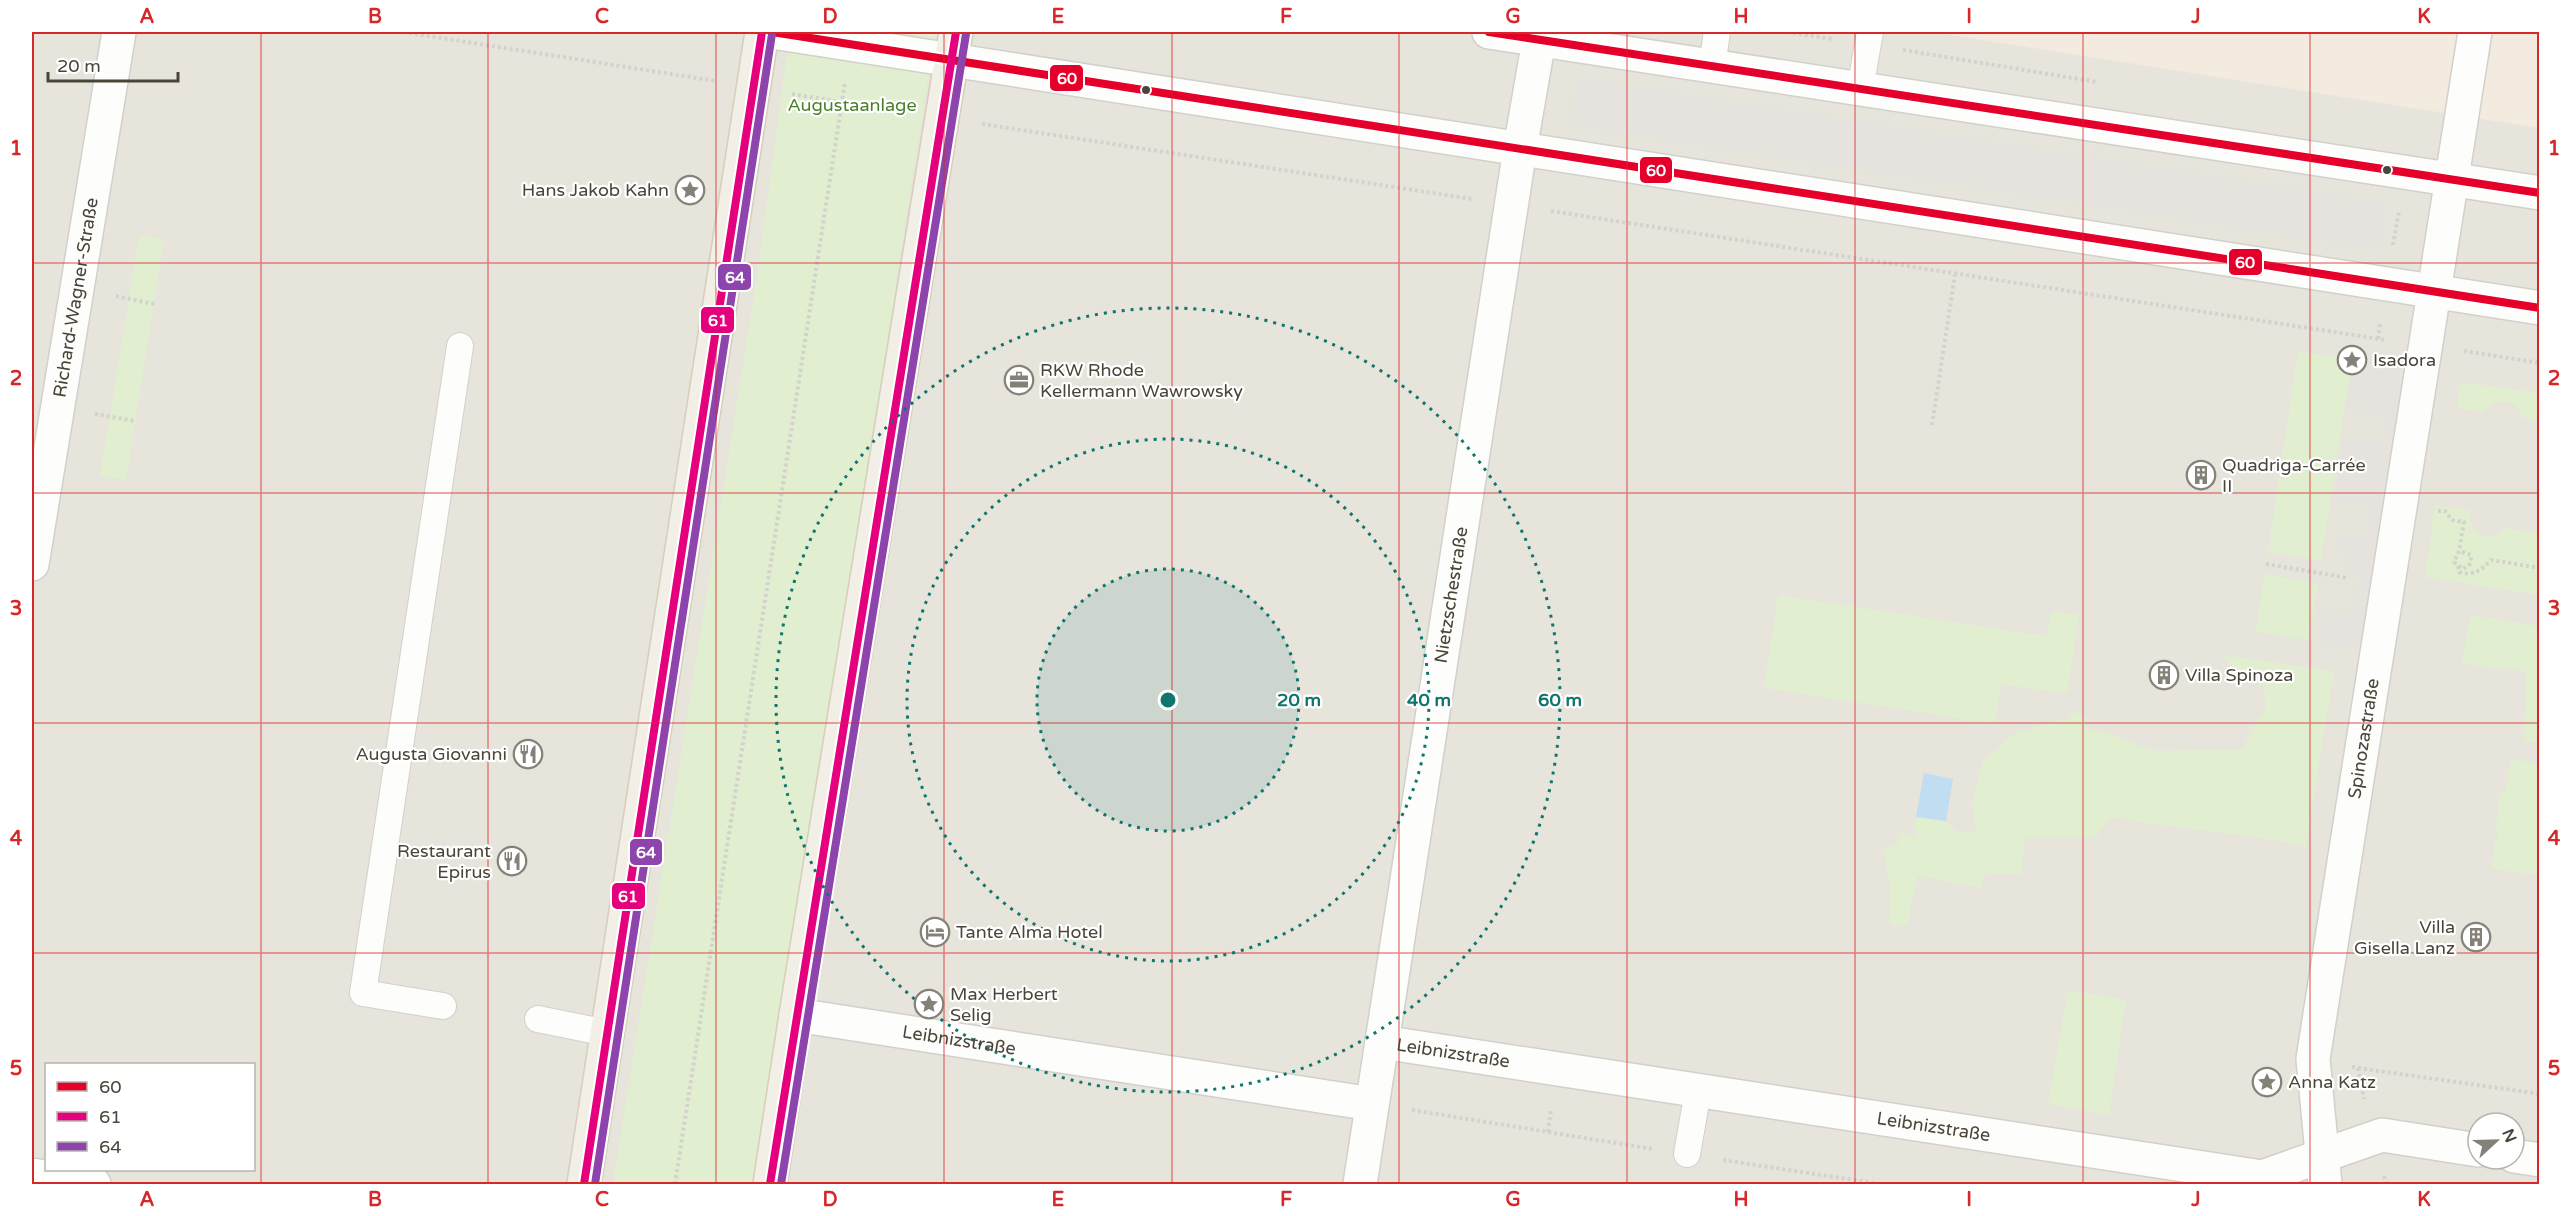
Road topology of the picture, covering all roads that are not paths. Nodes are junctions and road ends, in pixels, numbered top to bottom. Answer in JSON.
{"nodes":[{"id":1,"x":119,"y":32,"type":"edge"},
{"id":2,"x":762,"y":32,"type":"edge"},
{"id":3,"x":772,"y":32,"type":"edge"},
{"id":4,"x":1489,"y":32,"type":"edge"},
{"id":5,"x":1717,"y":32,"type":"edge"},
{"id":6,"x":1870,"y":32,"type":"edge"},
{"id":7,"x":2475,"y":32,"type":"edge"},
{"id":8,"x":1539,"y":40,"type":"junction"},
{"id":9,"x":954,"y":46,"type":"edge"},
{"id":10,"x":1712,"y":66,"type":"junction"},
{"id":11,"x":1860,"y":89,"type":"junction"},
{"id":12,"x":1520,"y":149,"type":"junction"},
{"id":13,"x":2451,"y":179,"type":"junction"},
{"id":14,"x":2540,"y":193,"type":"edge"},
{"id":15,"x":2433,"y":293,"type":"junction"},
{"id":16,"x":2540,"y":308,"type":"edge"},
{"id":17,"x":460,"y":346,"type":"dead end"},
{"id":18,"x":32,"y":564,"type":"edge"},
{"id":19,"x":443,"y":1005,"type":"dead end"},
{"id":20,"x":796,"y":1015,"type":"junction"},
{"id":21,"x":538,"y":1019,"type":"dead end"},
{"id":22,"x":608,"y":1032,"type":"junction"},
{"id":23,"x":1382,"y":1042,"type":"junction"},
{"id":24,"x":1698,"y":1091,"type":"junction"},
{"id":25,"x":1372,"y":1104,"type":"junction"},
{"id":26,"x":2466,"y":1148,"type":"edge"},
{"id":27,"x":1687,"y":1154,"type":"road end"},
{"id":28,"x":2323,"y":1170,"type":"edge"},
{"id":29,"x":32,"y":1175,"type":"edge"},
{"id":30,"x":94,"y":1185,"type":"edge"},
{"id":31,"x":584,"y":1185,"type":"edge"},
{"id":32,"x":770,"y":1185,"type":"edge"},
{"id":33,"x":1360,"y":1185,"type":"edge"}],
"edges":[{"from":1,"to":18,"type":"street","name":"Richard-Wagner-Straße"},
{"from":2,"to":22,"type":"main road"},
{"from":3,"to":9,"type":"street"},
{"from":4,"to":8,"type":"street"},
{"from":5,"to":10,"type":"lane"},
{"from":6,"to":11,"type":"lane"},
{"from":7,"to":13,"type":"street","name":"Spinozastraße"},
{"from":8,"to":10,"type":"street"},
{"from":8,"to":12,"type":"street","name":"Nietzschestraße"},
{"from":9,"to":12,"type":"street"},
{"from":9,"to":20,"type":"main road"},
{"from":10,"to":11,"type":"street"},
{"from":11,"to":13,"type":"street"},
{"from":12,"to":15,"type":"street"},
{"from":12,"to":23,"type":"street","name":"Nietzschestraße"},
{"from":13,"to":14,"type":"street"},
{"from":13,"to":15,"type":"street","name":"Spinozastraße"},
{"from":15,"to":16,"type":"street"},
{"from":15,"to":28,"type":"street","name":"Spinozastraße"},
{"from":17,"to":19,"type":"lane"},
{"from":20,"to":25,"type":"street","name":"Leibnizstraße"},
{"from":20,"to":32,"type":"main road"},
{"from":21,"to":22,"type":"lane"},
{"from":22,"to":31,"type":"main road"},
{"from":23,"to":24,"type":"street","name":"Leibnizstraße"},
{"from":23,"to":25,"type":"street","name":"Nietzschestraße"},
{"from":24,"to":27,"type":"lane"},
{"from":24,"to":28,"type":"street","name":"Leibnizstraße"},
{"from":25,"to":33,"type":"street","name":"Nietzschestraße"},
{"from":26,"to":28,"type":"street","name":"Leibnizstraße"},
{"from":29,"to":30,"type":"street"}]}
